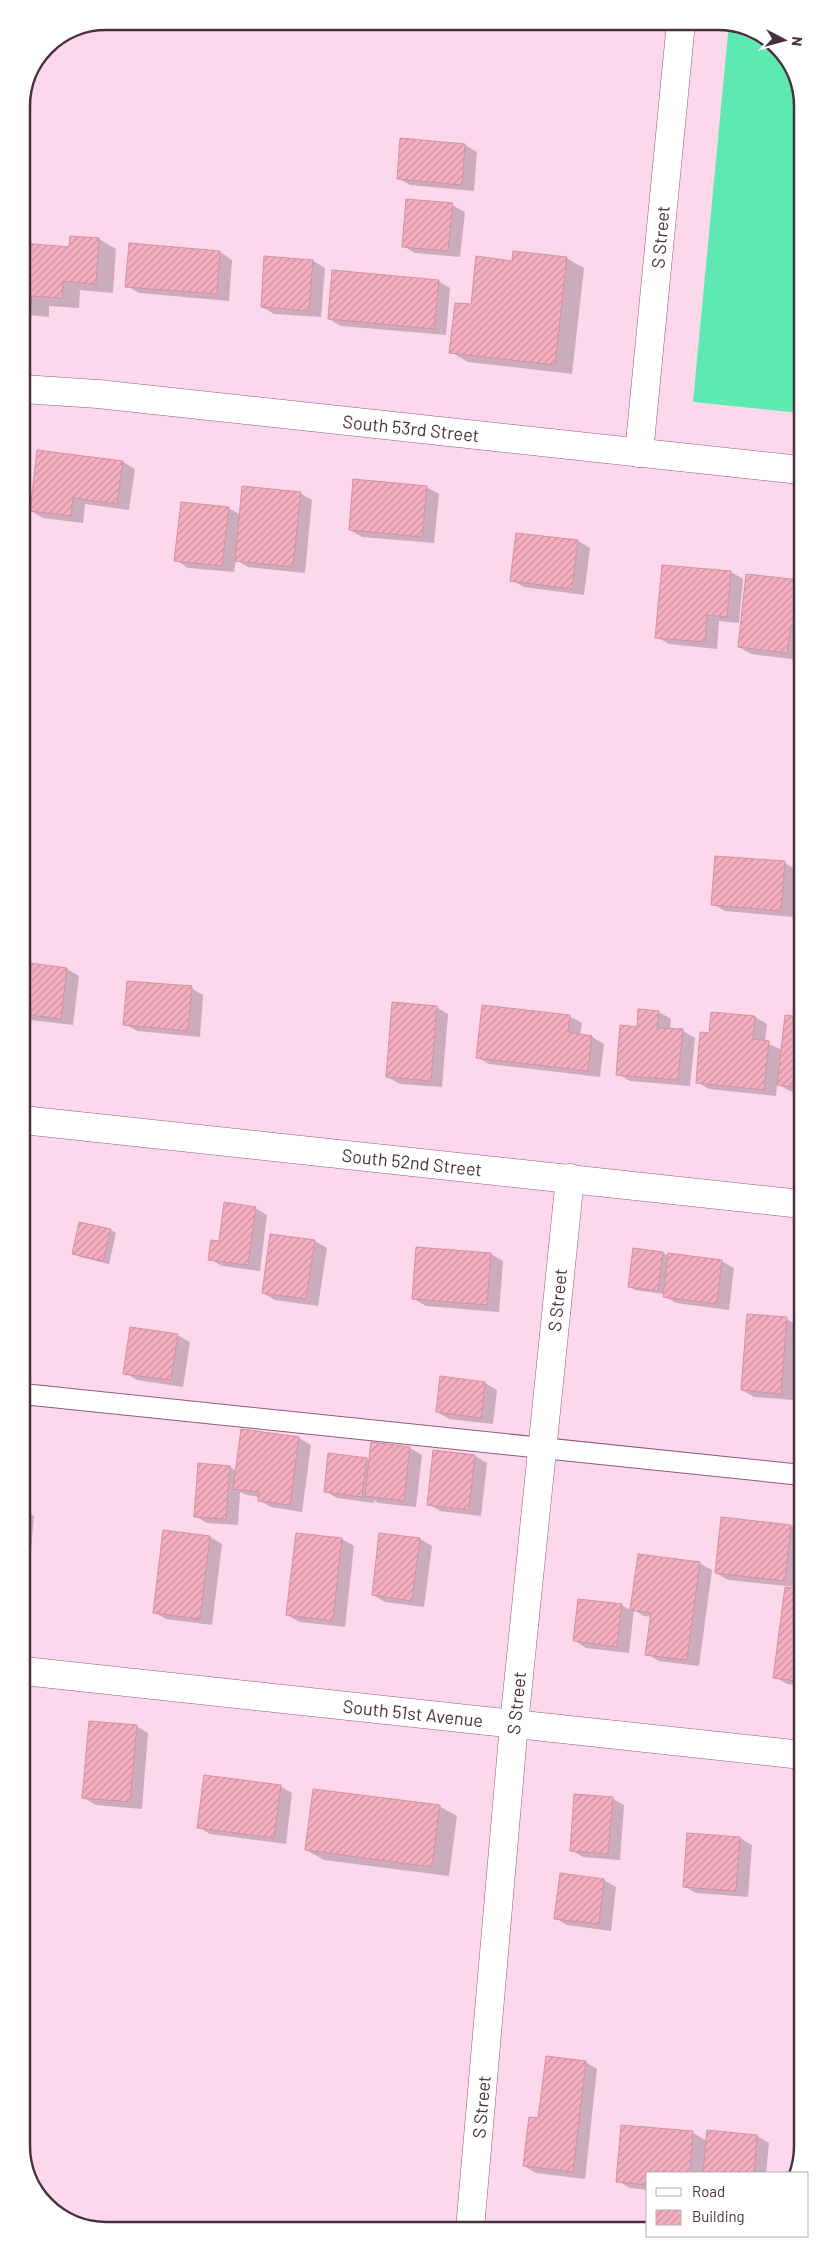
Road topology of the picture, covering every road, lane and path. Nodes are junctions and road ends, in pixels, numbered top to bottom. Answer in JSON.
{"nodes":[{"id":1,"x":680,"y":30,"type":"edge"},
{"id":2,"x":30,"y":390,"type":"edge"},
{"id":3,"x":639,"y":453,"type":"junction"},
{"id":4,"x":794,"y":469,"type":"edge"},
{"id":5,"x":30,"y":1121,"type":"edge"},
{"id":6,"x":570,"y":1178,"type":"junction"},
{"id":7,"x":794,"y":1203,"type":"edge"},
{"id":8,"x":30,"y":1395,"type":"edge"},
{"id":9,"x":542,"y":1447,"type":"junction"},
{"id":10,"x":794,"y":1474,"type":"edge"},
{"id":11,"x":30,"y":1672,"type":"edge"},
{"id":12,"x":514,"y":1724,"type":"junction"},
{"id":13,"x":794,"y":1755,"type":"edge"},
{"id":14,"x":471,"y":2222,"type":"edge"}],
"edges":[{"from":1,"to":3,"type":"street","name":"S Street"},
{"from":2,"to":3,"type":"street","name":"South 53rd Street"},
{"from":3,"to":4,"type":"street","name":"South 53rd Street"},
{"from":5,"to":6,"type":"street","name":"South 52nd Street"},
{"from":6,"to":7,"type":"street","name":"South 52nd Street"},
{"from":6,"to":9,"type":"street","name":"S Street"},
{"from":8,"to":9,"type":"lane"},
{"from":9,"to":10,"type":"lane"},
{"from":9,"to":12,"type":"street","name":"S Street"},
{"from":11,"to":12,"type":"street","name":"South 51st Avenue"},
{"from":12,"to":13,"type":"street","name":"South 51st Avenue"},
{"from":12,"to":14,"type":"street","name":"S Street"}]}
